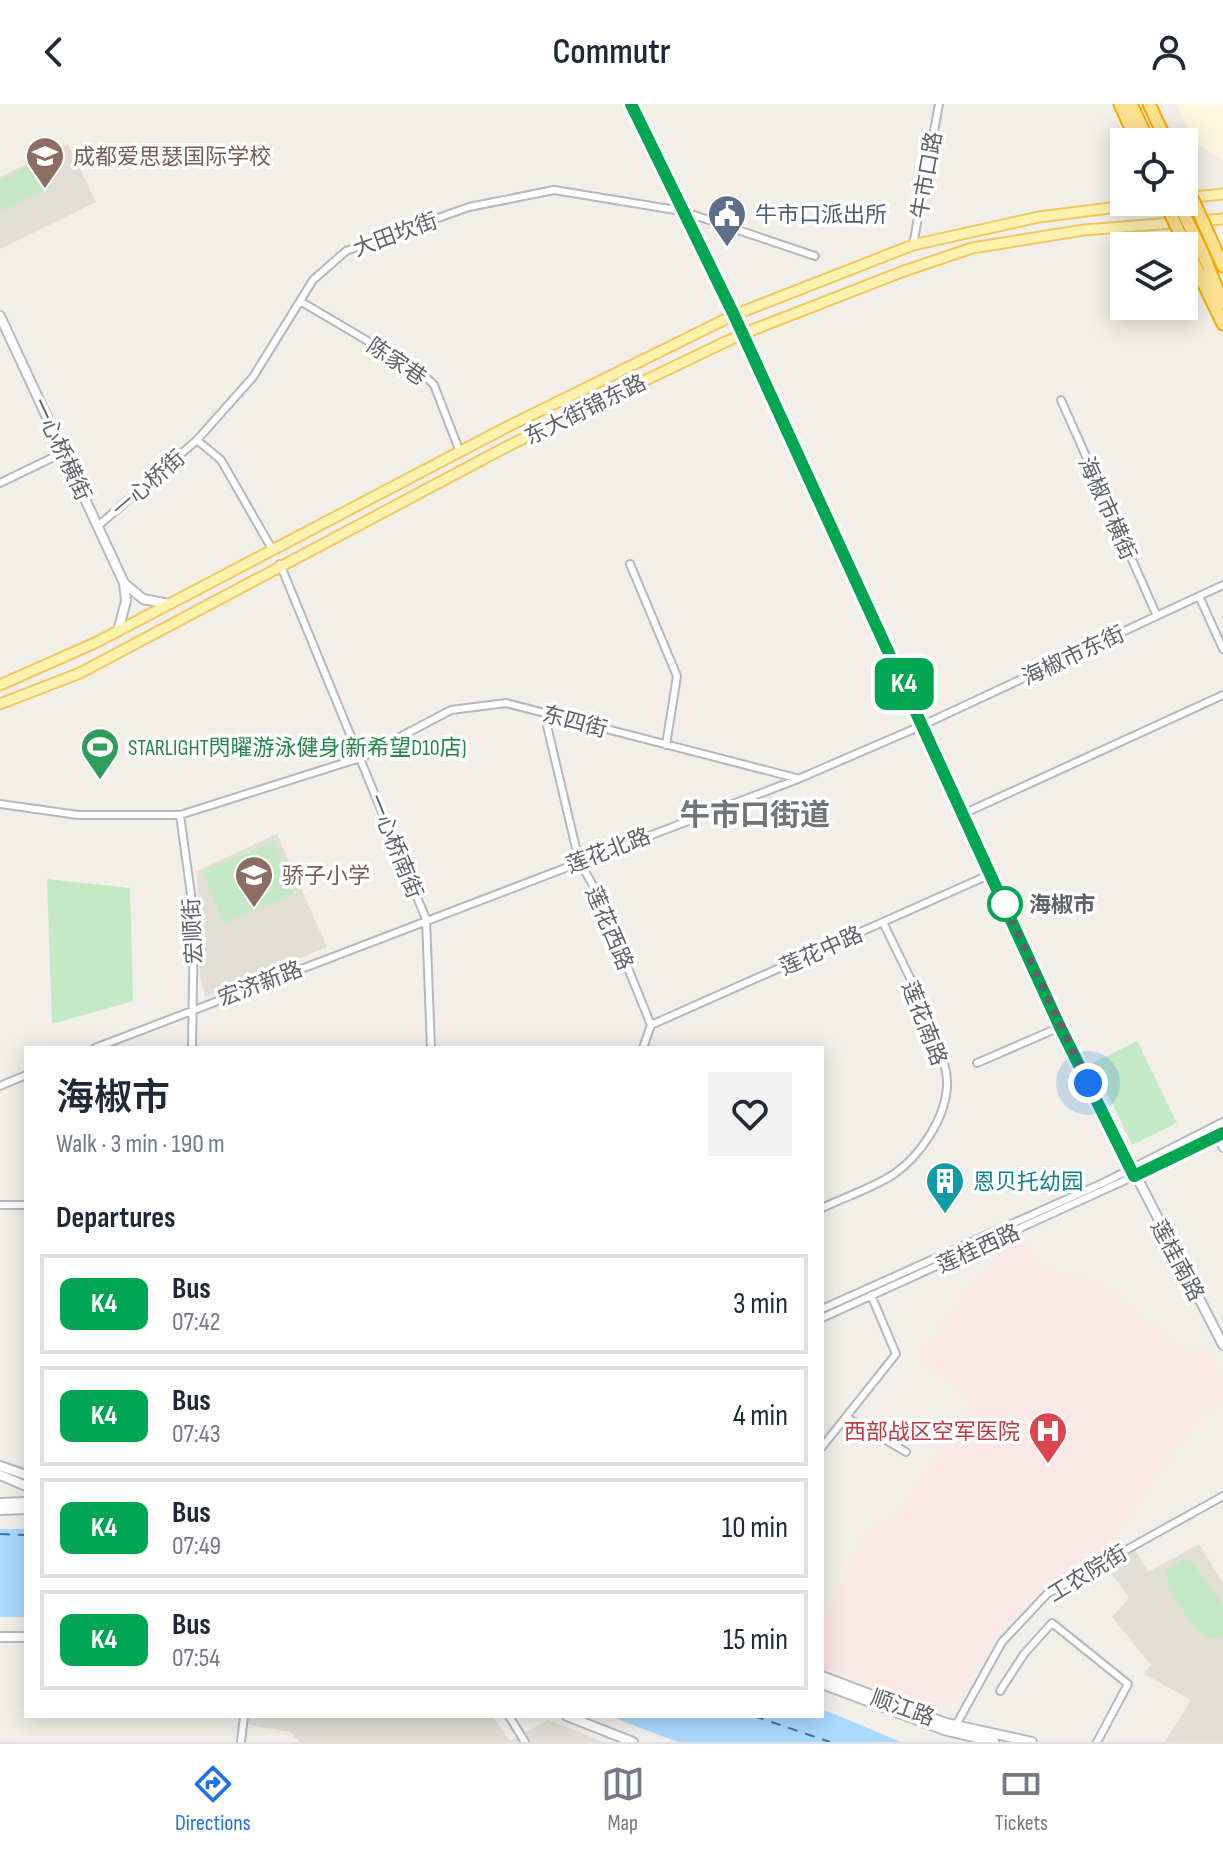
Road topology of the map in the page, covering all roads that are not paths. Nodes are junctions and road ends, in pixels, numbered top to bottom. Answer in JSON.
{"nodes":[{"id":1,"x":631,"y":104,"type":"edge"},
{"id":2,"x":939,"y":104,"type":"edge"},
{"id":3,"x":1125,"y":104,"type":"edge"},
{"id":4,"x":1148,"y":104,"type":"edge"},
{"id":5,"x":1136,"y":128,"type":"edge"},
{"id":6,"x":1159,"y":128,"type":"edge"},
{"id":7,"x":1223,"y":194,"type":"edge"},
{"id":8,"x":1198,"y":198,"type":"edge"},
{"id":9,"x":1110,"y":208,"type":"edge"},
{"id":10,"x":682,"y":211,"type":"junction"},
{"id":11,"x":1198,"y":212,"type":"edge"},
{"id":12,"x":1198,"y":214,"type":"edge"},
{"id":13,"x":1172,"y":216,"type":"edge"},
{"id":14,"x":1183,"y":216,"type":"edge"},
{"id":15,"x":1187,"y":216,"type":"edge"},
{"id":16,"x":1223,"y":219,"type":"edge"},
{"id":17,"x":1207,"y":221,"type":"junction"},
{"id":18,"x":1184,"y":225,"type":"junction"},
{"id":19,"x":913,"y":245,"type":"junction"},
{"id":20,"x":1223,"y":253,"type":"edge"},
{"id":21,"x":815,"y":256,"type":"dead end"},
{"id":22,"x":1223,"y":266,"type":"edge"},
{"id":23,"x":300,"y":301,"type":"junction"},
{"id":24,"x":1223,"y":305,"type":"edge"},
{"id":25,"x":734,"y":315,"type":"junction"},
{"id":26,"x":0,"y":316,"type":"edge"},
{"id":27,"x":1223,"y":324,"type":"edge"},
{"id":28,"x":742,"y":334,"type":"junction"},
{"id":29,"x":1061,"y":400,"type":"dead end"},
{"id":30,"x":197,"y":440,"type":"junction"},
{"id":31,"x":64,"y":452,"type":"junction"},
{"id":32,"x":460,"y":452,"type":"junction"},
{"id":33,"x":0,"y":483,"type":"edge"},
{"id":34,"x":98,"y":526,"type":"junction"},
{"id":35,"x":272,"y":549,"type":"junction"},
{"id":36,"x":280,"y":564,"type":"junction"},
{"id":37,"x":630,"y":564,"type":"dead end"},
{"id":38,"x":124,"y":583,"type":"junction"},
{"id":39,"x":1223,"y":585,"type":"edge"},
{"id":40,"x":1199,"y":596,"type":"junction"},
{"id":41,"x":169,"y":604,"type":"junction"},
{"id":42,"x":1157,"y":616,"type":"junction"},
{"id":43,"x":177,"y":618,"type":"junction"},
{"id":44,"x":118,"y":631,"type":"junction"},
{"id":45,"x":103,"y":639,"type":"junction"},
{"id":46,"x":1223,"y":649,"type":"edge"},
{"id":47,"x":112,"y":655,"type":"junction"},
{"id":48,"x":0,"y":685,"type":"edge"},
{"id":49,"x":1223,"y":695,"type":"edge"},
{"id":50,"x":0,"y":704,"type":"edge"},
{"id":51,"x":544,"y":713,"type":"junction"},
{"id":52,"x":923,"y":725,"type":"junction"},
{"id":53,"x":666,"y":745,"type":"junction"},
{"id":54,"x":360,"y":758,"type":"junction"},
{"id":55,"x":798,"y":779,"type":"junction"},
{"id":56,"x":0,"y":804,"type":"edge"},
{"id":57,"x":963,"y":814,"type":"junction"},
{"id":58,"x":180,"y":815,"type":"junction"},
{"id":59,"x":579,"y":861,"type":"junction"},
{"id":60,"x":991,"y":874,"type":"junction"},
{"id":61,"x":426,"y":919,"type":"junction"},
{"id":62,"x":883,"y":922,"type":"junction"},
{"id":63,"x":194,"y":1009,"type":"junction"},
{"id":64,"x":651,"y":1025,"type":"junction"},
{"id":65,"x":1060,"y":1027,"type":"junction"},
{"id":66,"x":100,"y":1046,"type":"edge"},
{"id":67,"x":192,"y":1046,"type":"edge"},
{"id":68,"x":431,"y":1046,"type":"edge"},
{"id":69,"x":644,"y":1046,"type":"edge"},
{"id":70,"x":977,"y":1063,"type":"dead end"},
{"id":71,"x":24,"y":1076,"type":"edge"},
{"id":72,"x":0,"y":1086,"type":"edge"},
{"id":73,"x":1223,"y":1122,"type":"edge"},
{"id":74,"x":1221,"y":1137,"type":"edge"},
{"id":75,"x":1223,"y":1148,"type":"edge"},
{"id":76,"x":1191,"y":1149,"type":"joint"},
{"id":77,"x":1132,"y":1172,"type":"junction"},
{"id":78,"x":0,"y":1205,"type":"edge"},
{"id":79,"x":24,"y":1205,"type":"edge"},
{"id":80,"x":824,"y":1207,"type":"edge"},
{"id":81,"x":868,"y":1288,"type":"junction"},
{"id":82,"x":871,"y":1296,"type":"junction"},
{"id":83,"x":824,"y":1308,"type":"edge"},
{"id":84,"x":824,"y":1317,"type":"edge"},
{"id":85,"x":1223,"y":1345,"type":"edge"},
{"id":86,"x":846,"y":1417,"type":"junction"},
{"id":87,"x":824,"y":1444,"type":"edge"},
{"id":88,"x":906,"y":1452,"type":"dead end"},
{"id":89,"x":0,"y":1466,"type":"edge"},
{"id":90,"x":24,"y":1474,"type":"edge"},
{"id":91,"x":0,"y":1475,"type":"edge"},
{"id":92,"x":24,"y":1485,"type":"edge"},
{"id":93,"x":1223,"y":1496,"type":"edge"},
{"id":94,"x":24,"y":1502,"type":"edge"},
{"id":95,"x":0,"y":1503,"type":"edge"},
{"id":96,"x":24,"y":1509,"type":"edge"},
{"id":97,"x":0,"y":1510,"type":"edge"},
{"id":98,"x":0,"y":1637,"type":"edge"},
{"id":99,"x":24,"y":1637,"type":"edge"},
{"id":100,"x":824,"y":1677,"type":"edge"},
{"id":101,"x":824,"y":1685,"type":"edge"},
{"id":102,"x":1000,"y":1691,"type":"dead end"},
{"id":103,"x":244,"y":1718,"type":"edge"},
{"id":104,"x":510,"y":1718,"type":"edge"},
{"id":105,"x":572,"y":1718,"type":"edge"},
{"id":106,"x":956,"y":1725,"type":"junction"},
{"id":107,"x":241,"y":1742,"type":"edge"},
{"id":108,"x":525,"y":1742,"type":"edge"},
{"id":109,"x":633,"y":1742,"type":"edge"},
{"id":110,"x":994,"y":1742,"type":"edge"},
{"id":111,"x":1032,"y":1742,"type":"edge"},
{"id":112,"x":1097,"y":1742,"type":"edge"}],
"edges":[{"from":1,"to":10,"type":"street","name":"莲桂南路"},
{"from":2,"to":19,"type":"street","name":"牛市口路"},
{"from":3,"to":5,"type":"highway"},
{"from":4,"to":6,"type":"highway"},
{"from":7,"to":8,"type":"main road"},
{"from":9,"to":19,"type":"main road","name":"东大街锦东路"},
{"from":10,"to":21,"type":"street","name":"大田坎街"},
{"from":10,"to":23,"type":"street","name":"大田坎街"},
{"from":10,"to":25,"type":"street","name":"莲桂南路"},
{"from":11,"to":22,"type":"highway","bridge":true},
{"from":12,"to":17,"type":"street"},
{"from":13,"to":27,"type":"highway","bridge":true},
{"from":14,"to":18,"type":"street"},
{"from":15,"to":24,"type":"highway","bridge":true},
{"from":16,"to":17,"type":"main road","name":"东大街锦东路"},
{"from":17,"to":18,"type":"main road","name":"东大街锦东路"},
{"from":17,"to":20,"type":"street"},
{"from":18,"to":24,"type":"street"},
{"from":18,"to":28,"type":"main road","name":"东大街锦东路"},
{"from":19,"to":25,"type":"main road","name":"东大街锦东路"},
{"from":23,"to":30,"type":"street","name":"大田坎街"},
{"from":23,"to":32,"type":"street","name":"陈家巷"},
{"from":25,"to":28,"type":"street","name":"莲桂南路"},
{"from":25,"to":32,"type":"main road","name":"东大街锦东路"},
{"from":26,"to":31,"type":"street","name":"一心桥横街"},
{"from":28,"to":36,"type":"main road","name":"东大街锦东路"},
{"from":28,"to":52,"type":"street","name":"莲桂南路"},
{"from":29,"to":42,"type":"street","name":"海椒市横街"},
{"from":30,"to":34,"type":"street","name":"一心桥街"},
{"from":30,"to":35,"type":"street"},
{"from":31,"to":33,"type":"street"},
{"from":31,"to":34,"type":"street","name":"一心桥横街"},
{"from":32,"to":35,"type":"main road","name":"东大街锦东路"},
{"from":34,"to":38,"type":"street","name":"一心桥横街"},
{"from":35,"to":41,"type":"main road","name":"东大街锦东路"},
{"from":36,"to":43,"type":"main road","name":"东大街锦东路"},
{"from":36,"to":54,"type":"street","name":"一心桥南街"},
{"from":37,"to":53,"type":"street"},
{"from":38,"to":41,"type":"street"},
{"from":38,"to":44,"type":"street","name":"一心桥横街"},
{"from":39,"to":40,"type":"street","name":"海椒市东街"},
{"from":40,"to":42,"type":"street","name":"海椒市东街"},
{"from":40,"to":46,"type":"street"},
{"from":41,"to":43,"type":"main road"},
{"from":41,"to":44,"type":"main road","name":"东大街锦东路"},
{"from":42,"to":52,"type":"street","name":"海椒市东街"},
{"from":43,"to":47,"type":"main road","name":"东大街锦东路"},
{"from":44,"to":45,"type":"main road","name":"东大街锦东路"},
{"from":45,"to":47,"type":"main road"},
{"from":45,"to":48,"type":"main road","name":"东大街锦东路"},
{"from":47,"to":50,"type":"main road","name":"东大街锦东路"},
{"from":49,"to":57,"type":"street"},
{"from":51,"to":53,"type":"street","name":"东四街"},
{"from":51,"to":54,"type":"street","name":"东四街"},
{"from":51,"to":59,"type":"street","name":"莲花西路"},
{"from":52,"to":55,"type":"street","name":"莲花北路"},
{"from":52,"to":57,"type":"street","name":"莲桂南路"},
{"from":53,"to":55,"type":"street","name":"东四街"},
{"from":54,"to":58,"type":"street","name":"东四街"},
{"from":54,"to":61,"type":"street","name":"一心桥南街"},
{"from":55,"to":59,"type":"street","name":"莲花北路"},
{"from":56,"to":58,"type":"street","name":"东四街"},
{"from":57,"to":60,"type":"street","name":"莲桂南路"},
{"from":58,"to":63,"type":"street","name":"宏顺街"},
{"from":59,"to":61,"type":"street","name":"莲花北路"},
{"from":59,"to":64,"type":"street","name":"莲花西路"},
{"from":60,"to":62,"type":"street","name":"莲花中路"},
{"from":60,"to":65,"type":"street","name":"莲桂南路"},
{"from":61,"to":63,"type":"street","name":"宏济新路"},
{"from":61,"to":68,"type":"street","name":"一心桥南街"},
{"from":62,"to":64,"type":"street","name":"莲花中路"},
{"from":62,"to":80,"type":"street","name":"莲花南路"},
{"from":63,"to":66,"type":"street","name":"宏济新路"},
{"from":63,"to":67,"type":"street","name":"宏顺街"},
{"from":64,"to":69,"type":"street"},
{"from":65,"to":70,"type":"street"},
{"from":65,"to":77,"type":"street","name":"莲桂南路"},
{"from":71,"to":72,"type":"street"},
{"from":73,"to":77,"type":"street"},
{"from":74,"to":75,"type":"street"},
{"from":74,"to":76,"type":"highway"},
{"from":76,"to":77,"type":"street"},
{"from":77,"to":81,"type":"street","name":"莲桂西路"},
{"from":77,"to":82,"type":"street","name":"莲桂西路"},
{"from":77,"to":85,"type":"street","name":"莲桂南路"},
{"from":78,"to":79,"type":"street"},
{"from":81,"to":82,"type":"street"},
{"from":81,"to":83,"type":"street","name":"莲桂西路"},
{"from":82,"to":84,"type":"street","name":"莲桂西路"},
{"from":82,"to":86,"type":"street"},
{"from":86,"to":87,"type":"street"},
{"from":86,"to":88,"type":"street"},
{"from":89,"to":90,"type":"street"},
{"from":91,"to":92,"type":"street"},
{"from":93,"to":106,"type":"street","name":"工农院街"},
{"from":94,"to":95,"type":"street"},
{"from":96,"to":97,"type":"street"},
{"from":98,"to":99,"type":"street"},
{"from":100,"to":106,"type":"street","name":"顺江路"},
{"from":101,"to":110,"type":"street","name":"顺江路"},
{"from":102,"to":112,"type":"street"},
{"from":103,"to":107,"type":"street"},
{"from":104,"to":108,"type":"street"},
{"from":105,"to":109,"type":"street"},
{"from":106,"to":111,"type":"street","name":"顺江路"}]}
